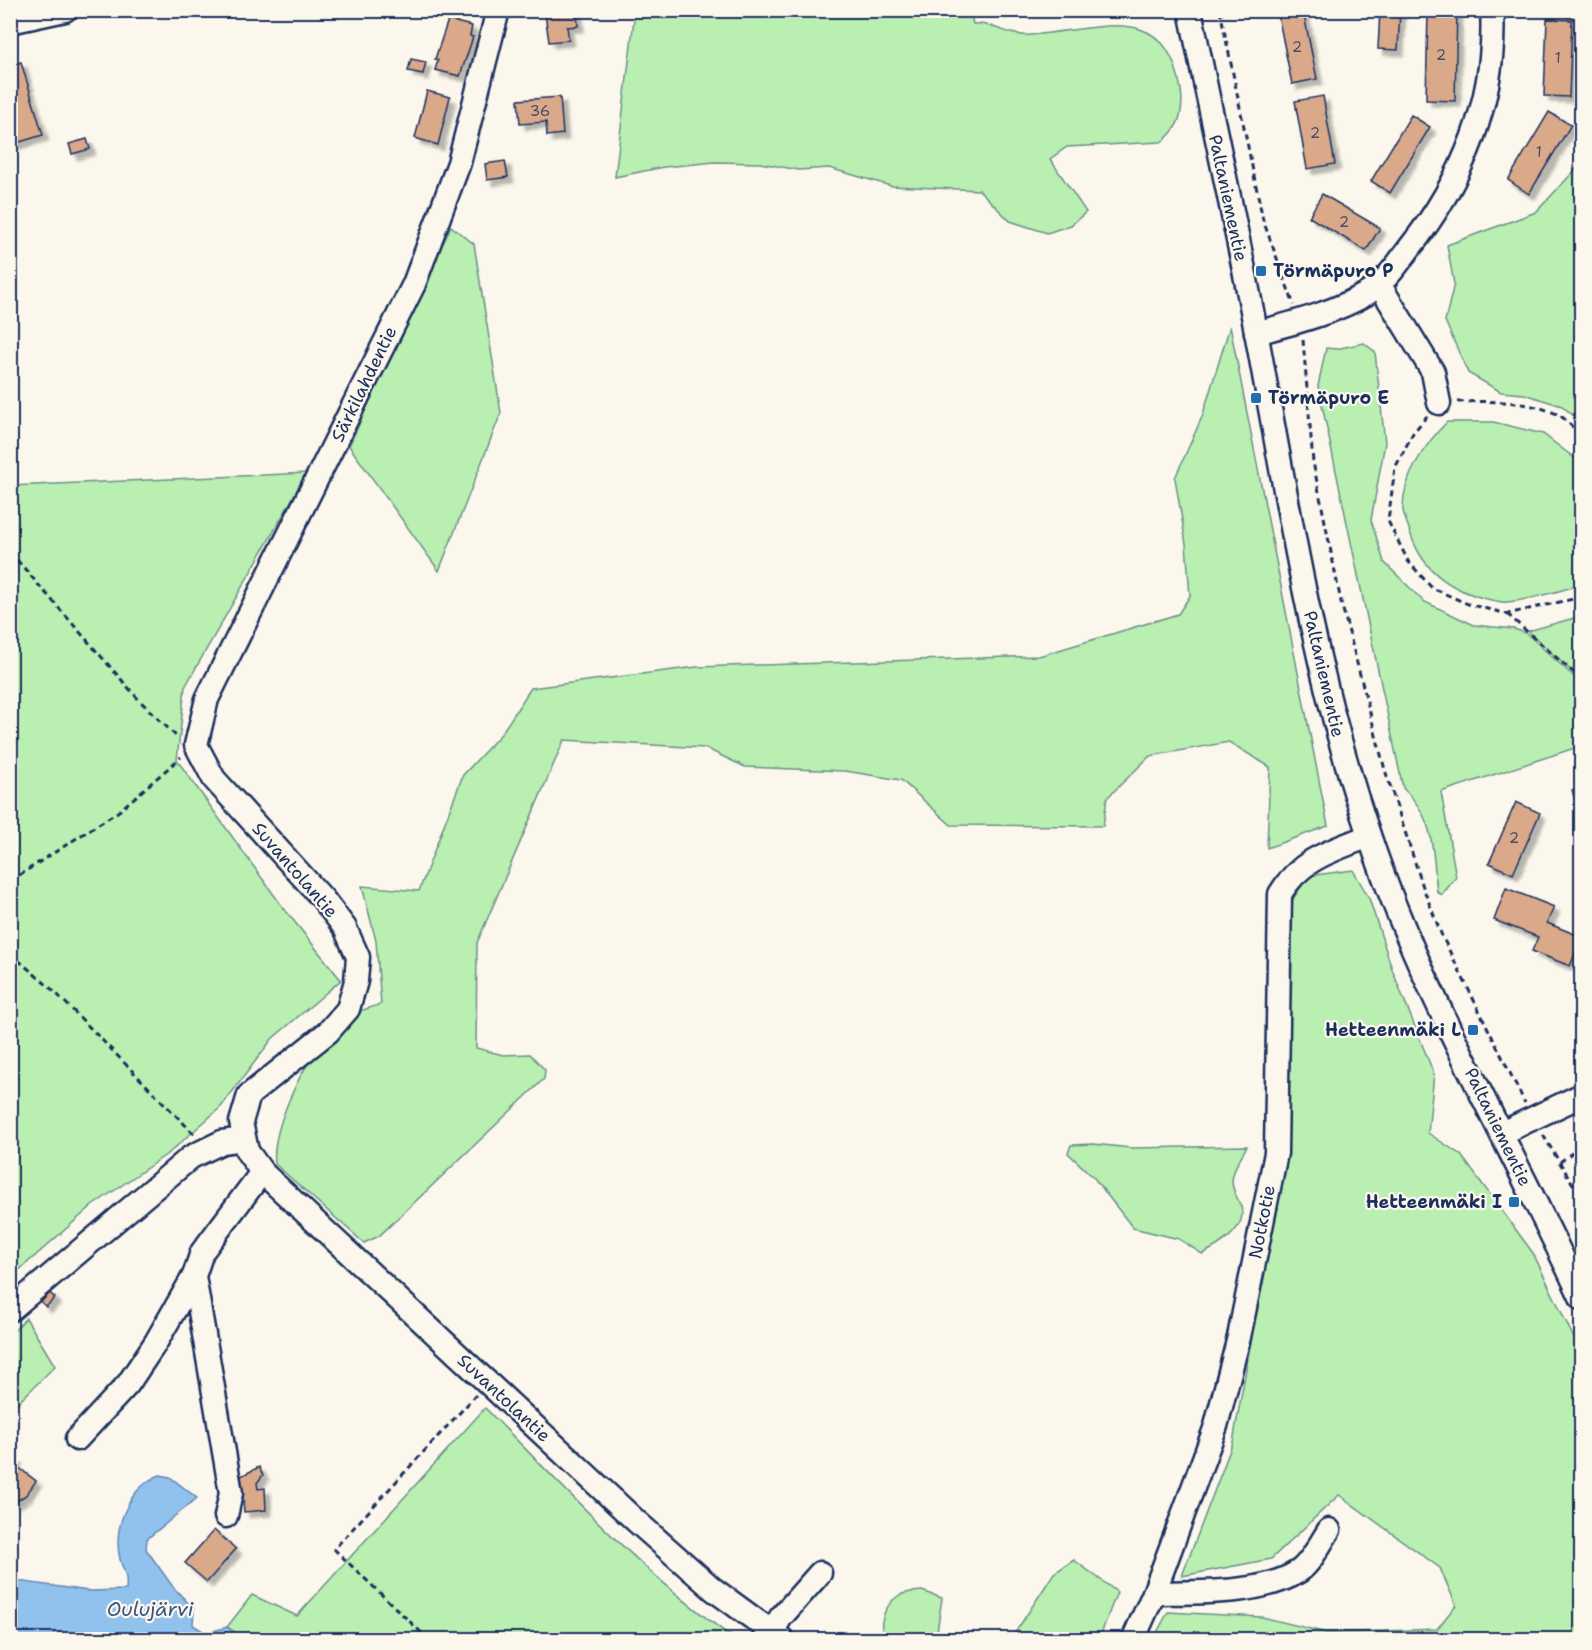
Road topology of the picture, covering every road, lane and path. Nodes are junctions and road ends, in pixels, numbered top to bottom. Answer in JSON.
{"nodes":[{"id":1,"x":65,"y":10,"type":"edge"},
{"id":2,"x":498,"y":10,"type":"edge"},
{"id":3,"x":1190,"y":10,"type":"edge"},
{"id":4,"x":1220,"y":10,"type":"edge"},
{"id":5,"x":1492,"y":10,"type":"edge"},
{"id":6,"x":10,"y":22,"type":"edge"},
{"id":7,"x":1379,"y":284,"type":"junction"},
{"id":8,"x":1298,"y":321,"type":"junction"},
{"id":9,"x":1256,"y":333,"type":"junction"},
{"id":10,"x":1439,"y":403,"type":"junction"},
{"id":11,"x":1581,"y":436,"type":"edge"},
{"id":12,"x":10,"y":552,"type":"edge"},
{"id":13,"x":1581,"y":597,"type":"edge"},
{"id":14,"x":1507,"y":614,"type":"junction"},
{"id":15,"x":1581,"y":680,"type":"edge"},
{"id":16,"x":196,"y":745,"type":"junction"},
{"id":17,"x":1369,"y":836,"type":"junction"},
{"id":18,"x":10,"y":881,"type":"edge"},
{"id":19,"x":10,"y":952,"type":"edge"},
{"id":20,"x":1581,"y":1095,"type":"edge"},
{"id":21,"x":1532,"y":1119,"type":"junction"},
{"id":22,"x":1502,"y":1133,"type":"junction"},
{"id":23,"x":244,"y":1140,"type":"junction"},
{"id":24,"x":1581,"y":1145,"type":"edge"},
{"id":25,"x":205,"y":1150,"type":"junction"},
{"id":26,"x":1560,"y":1162,"type":"junction"},
{"id":27,"x":262,"y":1172,"type":"junction"},
{"id":28,"x":1581,"y":1199,"type":"edge"},
{"id":29,"x":194,"y":1275,"type":"junction"},
{"id":30,"x":1581,"y":1299,"type":"edge"},
{"id":31,"x":10,"y":1310,"type":"edge"},
{"id":32,"x":487,"y":1382,"type":"junction"},
{"id":33,"x":77,"y":1439,"type":"dead end"},
{"id":34,"x":226,"y":1516,"type":"dead end"},
{"id":35,"x":1329,"y":1530,"type":"dead end"},
{"id":36,"x":820,"y":1574,"type":"dead end"},
{"id":37,"x":1154,"y":1593,"type":"junction"},
{"id":38,"x":777,"y":1636,"type":"edge"},
{"id":39,"x":429,"y":1640,"type":"edge"},
{"id":40,"x":1133,"y":1640,"type":"edge"}],
"edges":[{"from":1,"to":6,"type":"street"},
{"from":2,"to":16,"type":"street","name":"Särkilahdentie"},
{"from":3,"to":9,"type":"street","name":"Paltaniementie"},
{"from":4,"to":8,"type":"path"},
{"from":5,"to":7,"type":"street"},
{"from":7,"to":8,"type":"street"},
{"from":7,"to":10,"type":"street"},
{"from":8,"to":9,"type":"street"},
{"from":8,"to":21,"type":"path"},
{"from":9,"to":17,"type":"street","name":"Paltaniementie"},
{"from":10,"to":11,"type":"path"},
{"from":10,"to":14,"type":"path"},
{"from":12,"to":16,"type":"path"},
{"from":13,"to":14,"type":"path"},
{"from":14,"to":15,"type":"path"},
{"from":16,"to":18,"type":"path"},
{"from":16,"to":23,"type":"street","name":"Suvantolantie"},
{"from":17,"to":22,"type":"street","name":"Paltaniementie"},
{"from":17,"to":37,"type":"street","name":"Notkotie"},
{"from":19,"to":25,"type":"path"},
{"from":20,"to":21,"type":"street"},
{"from":21,"to":22,"type":"street"},
{"from":21,"to":26,"type":"path"},
{"from":22,"to":30,"type":"street","name":"Paltaniementie"},
{"from":23,"to":25,"type":"street"},
{"from":23,"to":27,"type":"street","name":"Suvantolantie"},
{"from":24,"to":26,"type":"path"},
{"from":25,"to":31,"type":"street"},
{"from":26,"to":28,"type":"path"},
{"from":27,"to":29,"type":"street"},
{"from":27,"to":32,"type":"street","name":"Suvantolantie"},
{"from":29,"to":33,"type":"street"},
{"from":29,"to":34,"type":"street"},
{"from":32,"to":38,"type":"street","name":"Suvantolantie"},
{"from":32,"to":39,"type":"path"},
{"from":35,"to":37,"type":"street"},
{"from":36,"to":38,"type":"street"},
{"from":37,"to":40,"type":"street","name":"Notkotie"}]}
